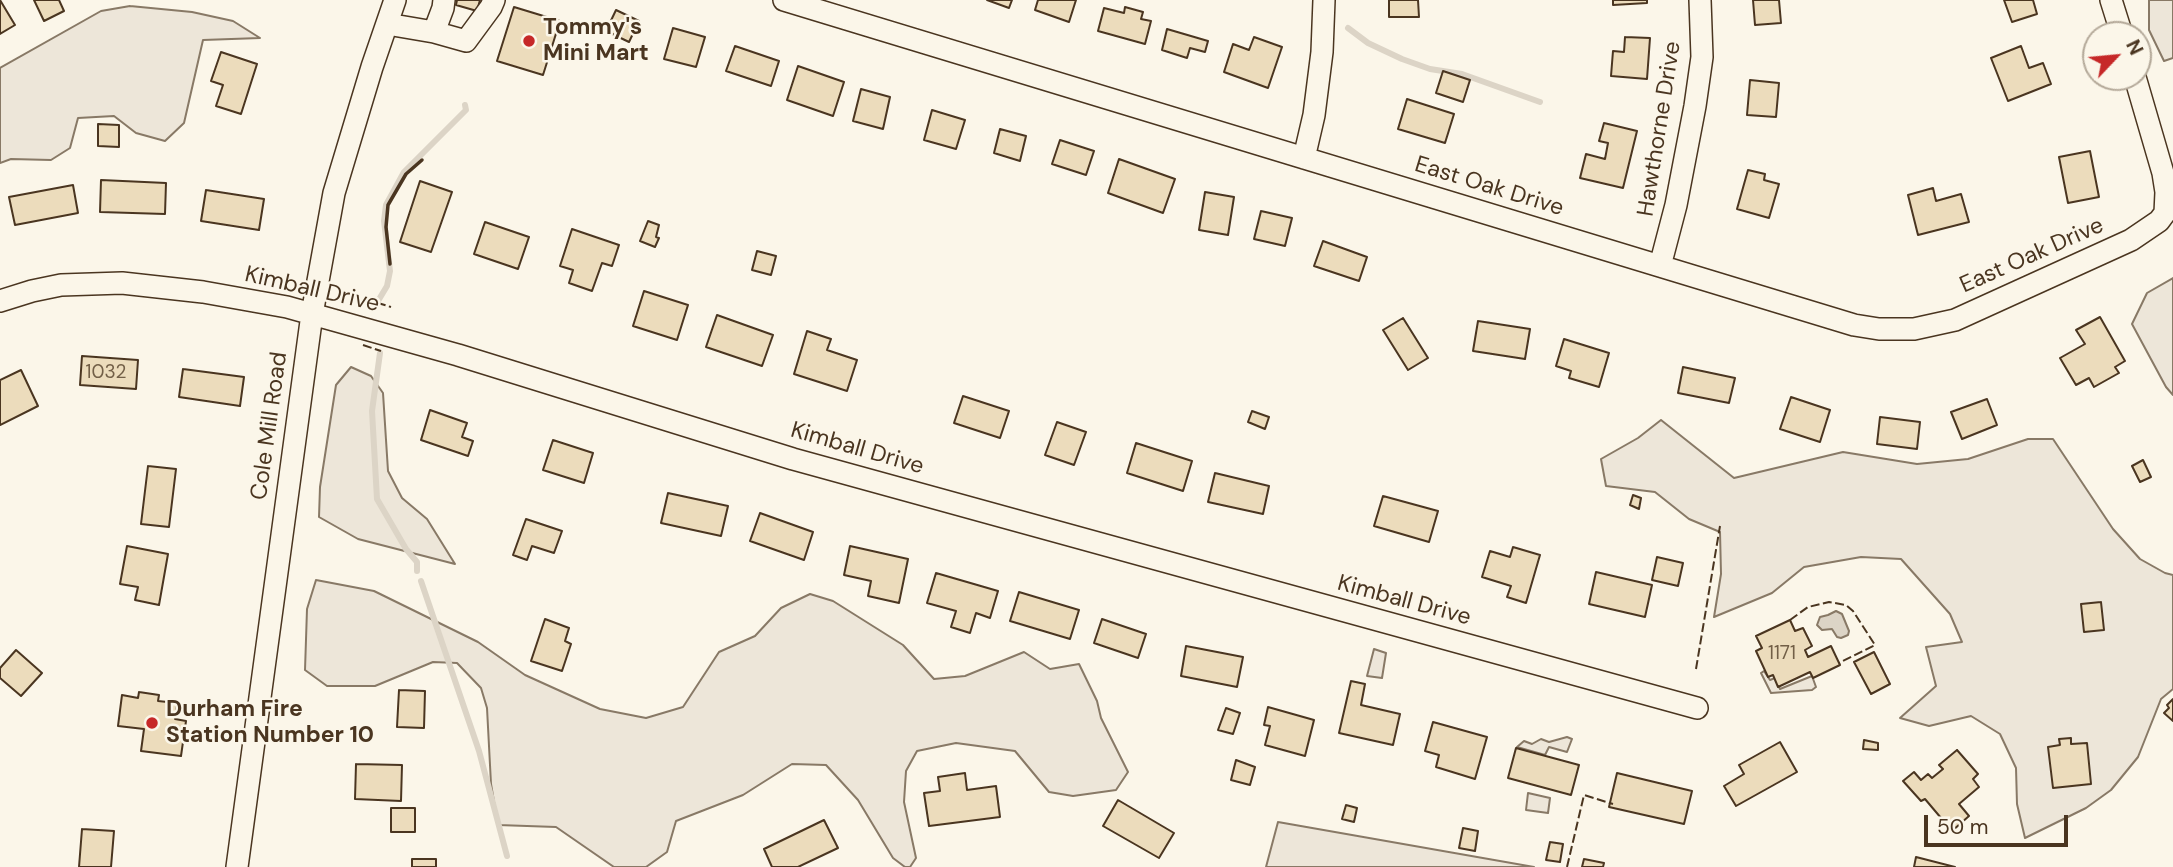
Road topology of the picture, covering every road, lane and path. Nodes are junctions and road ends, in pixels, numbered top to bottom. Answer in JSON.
{"nodes":[{"id":1,"x":395,"y":0,"type":"edge"},
{"id":2,"x":444,"y":0,"type":"edge"},
{"id":3,"x":494,"y":0,"type":"edge"},
{"id":4,"x":784,"y":0,"type":"edge"},
{"id":5,"x":1324,"y":0,"type":"edge"},
{"id":6,"x":1700,"y":0,"type":"edge"},
{"id":7,"x":2111,"y":0,"type":"edge"},
{"id":8,"x":2118,"y":21,"type":"edge"},
{"id":9,"x":387,"y":24,"type":"junction"},
{"id":10,"x":434,"y":32,"type":"junction"},
{"id":11,"x":2139,"y":91,"type":"edge"},
{"id":12,"x":1304,"y":158,"type":"junction"},
{"id":13,"x":1660,"y":267,"type":"junction"},
{"id":14,"x":0,"y":301,"type":"edge"},
{"id":15,"x":312,"y":314,"type":"junction"},
{"id":16,"x":1697,"y":708,"type":"dead end"},
{"id":17,"x":237,"y":867,"type":"edge"}],
"edges":[{"from":1,"to":9,"type":"street","name":"Cole Mill Road"},
{"from":2,"to":10,"type":"street"},
{"from":3,"to":10,"type":"street"},
{"from":4,"to":12,"type":"street","name":"East Oak Drive"},
{"from":5,"to":12,"type":"street"},
{"from":6,"to":13,"type":"street","name":"Hawthorne Drive"},
{"from":7,"to":8,"type":"street"},
{"from":9,"to":10,"type":"street"},
{"from":9,"to":15,"type":"street","name":"Cole Mill Road"},
{"from":11,"to":13,"type":"street","name":"East Oak Drive"},
{"from":12,"to":13,"type":"street","name":"East Oak Drive"},
{"from":14,"to":15,"type":"street","name":"Kimball Drive"},
{"from":15,"to":16,"type":"street","name":"Kimball Drive"},
{"from":15,"to":17,"type":"street","name":"Cole Mill Road"}]}
